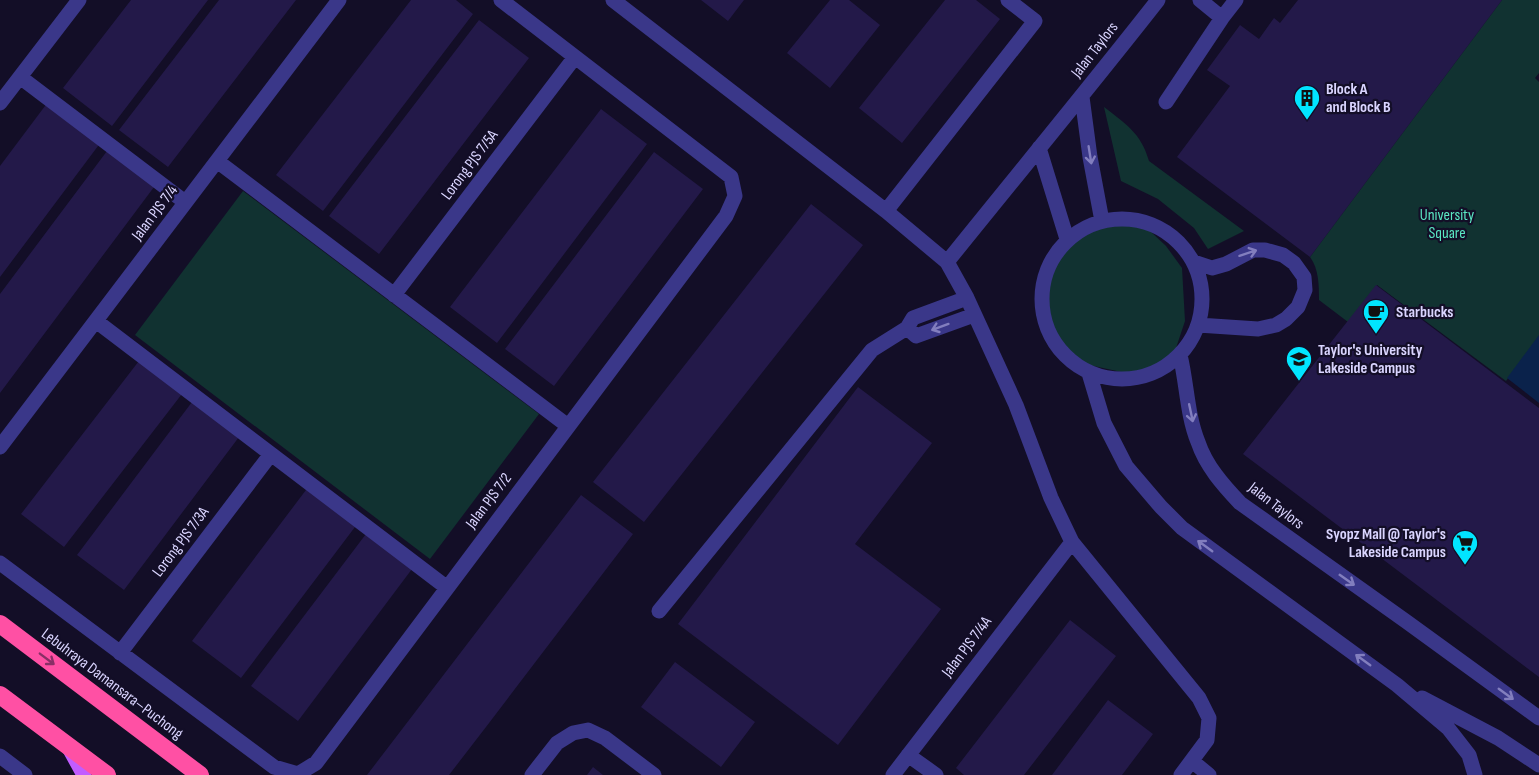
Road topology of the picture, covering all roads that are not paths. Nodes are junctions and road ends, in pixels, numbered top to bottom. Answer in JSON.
{"nodes":[{"id":1,"x":79,"y":0,"type":"edge"},
{"id":2,"x":339,"y":0,"type":"edge"},
{"id":3,"x":501,"y":0,"type":"edge"},
{"id":4,"x":613,"y":0,"type":"edge"},
{"id":5,"x":1008,"y":0,"type":"edge"},
{"id":6,"x":1158,"y":0,"type":"edge"},
{"id":7,"x":1200,"y":0,"type":"edge"},
{"id":8,"x":1236,"y":0,"type":"edge"},
{"id":9,"x":1222,"y":18,"type":"junction"},
{"id":10,"x":575,"y":57,"type":"junction"},
{"id":11,"x":20,"y":77,"type":"junction"},
{"id":12,"x":1082,"y":97,"type":"junction"},
{"id":13,"x":1166,"y":102,"type":"dead end"},
{"id":14,"x":0,"y":103,"type":"edge"},
{"id":15,"x":1038,"y":148,"type":"junction"},
{"id":16,"x":217,"y":161,"type":"junction"},
{"id":17,"x":185,"y":202,"type":"junction"},
{"id":18,"x":886,"y":211,"type":"junction"},
{"id":19,"x":1102,"y":221,"type":"junction"},
{"id":20,"x":1067,"y":239,"type":"junction"},
{"id":21,"x":947,"y":262,"type":"junction"},
{"id":22,"x":1194,"y":262,"type":"junction"},
{"id":23,"x":394,"y":295,"type":"junction"},
{"id":24,"x":967,"y":298,"type":"junction"},
{"id":25,"x":974,"y":315,"type":"junction"},
{"id":26,"x":96,"y":321,"type":"junction"},
{"id":27,"x":1198,"y":325,"type":"junction"},
{"id":28,"x":907,"y":328,"type":"junction"},
{"id":29,"x":1180,"y":355,"type":"junction"},
{"id":30,"x":1089,"y":373,"type":"junction"},
{"id":31,"x":568,"y":426,"type":"junction"},
{"id":32,"x":0,"y":447,"type":"edge"},
{"id":33,"x":271,"y":454,"type":"junction"},
{"id":34,"x":1072,"y":542,"type":"junction"},
{"id":35,"x":0,"y":563,"type":"edge"},
{"id":36,"x":446,"y":587,"type":"junction"},
{"id":37,"x":659,"y":611,"type":"dead end"},
{"id":38,"x":0,"y":624,"type":"edge"},
{"id":39,"x":120,"y":652,"type":"junction"},
{"id":40,"x":1397,"y":685,"type":"junction"},
{"id":41,"x":0,"y":695,"type":"edge"},
{"id":42,"x":1539,"y":718,"type":"edge"},
{"id":43,"x":66,"y":744,"type":"junction"},
{"id":44,"x":908,"y":755,"type":"junction"},
{"id":45,"x":0,"y":756,"type":"edge"},
{"id":46,"x":1192,"y":761,"type":"junction"},
{"id":47,"x":1539,"y":765,"type":"edge"},
{"id":48,"x":25,"y":775,"type":"edge"},
{"id":49,"x":84,"y":775,"type":"edge"},
{"id":50,"x":107,"y":775,"type":"edge"},
{"id":51,"x":200,"y":775,"type":"edge"},
{"id":52,"x":532,"y":775,"type":"edge"},
{"id":53,"x":654,"y":775,"type":"edge"},
{"id":54,"x":893,"y":775,"type":"edge"},
{"id":55,"x":936,"y":775,"type":"edge"},
{"id":56,"x":1181,"y":775,"type":"edge"},
{"id":57,"x":1209,"y":775,"type":"edge"},
{"id":58,"x":1475,"y":775,"type":"edge"}],
"edges":[{"from":1,"to":11,"type":"street"},
{"from":2,"to":16,"type":"street","name":"Jalan PJS 7/4"},
{"from":3,"to":10,"type":"street","name":"Jalan PJS 7/2"},
{"from":4,"to":18,"type":"street"},
{"from":5,"to":18,"type":"street"},
{"from":6,"to":12,"type":"street","name":"Jalan Taylors"},
{"from":7,"to":9,"type":"street"},
{"from":8,"to":9,"type":"street"},
{"from":9,"to":13,"type":"street"},
{"from":10,"to":23,"type":"street","name":"Lorong PJS 7/5A"},
{"from":10,"to":31,"type":"street","name":"Jalan PJS 7/2"},
{"from":11,"to":14,"type":"street"},
{"from":11,"to":17,"type":"street"},
{"from":12,"to":15,"type":"street","name":"Jalan Taylors"},
{"from":12,"to":19,"type":"street","one_way":true},
{"from":15,"to":20,"type":"street"},
{"from":15,"to":21,"type":"street","name":"Jalan Taylors"},
{"from":16,"to":17,"type":"street","name":"Jalan PJS 7/4"},
{"from":16,"to":23,"type":"street"},
{"from":17,"to":26,"type":"street","name":"Jalan PJS 7/4"},
{"from":18,"to":21,"type":"street"},
{"from":19,"to":20,"type":"street"},
{"from":19,"to":22,"type":"street"},
{"from":20,"to":30,"type":"street"},
{"from":21,"to":24,"type":"street"},
{"from":22,"to":27,"type":"street"},
{"from":22,"to":27,"type":"street","one_way":true},
{"from":23,"to":31,"type":"street"},
{"from":24,"to":25,"type":"street"},
{"from":24,"to":28,"type":"street"},
{"from":25,"to":28,"type":"street","one_way":true},
{"from":25,"to":34,"type":"street"},
{"from":26,"to":32,"type":"street","name":"Jalan PJS 7/4"},
{"from":26,"to":33,"type":"street"},
{"from":27,"to":29,"type":"street"},
{"from":28,"to":37,"type":"street"},
{"from":29,"to":30,"type":"street"},
{"from":29,"to":42,"type":"street","name":"Jalan Taylors","one_way":true},
{"from":40,"to":30,"type":"street","one_way":true},
{"from":31,"to":36,"type":"street","name":"Jalan PJS 7/2"},
{"from":33,"to":36,"type":"street"},
{"from":33,"to":39,"type":"street","name":"Lorong PJS 7/3A"},
{"from":34,"to":44,"type":"street","name":"Jalan PJS 7/4A"},
{"from":34,"to":46,"type":"street"},
{"from":35,"to":39,"type":"street","name":"Jalan PJS 7/2"},
{"from":36,"to":39,"type":"street","name":"Jalan PJS 7/2"},
{"from":38,"to":51,"type":"highway","name":"Lebuhraya Damansara–Puchong","one_way":true},
{"from":40,"to":47,"type":"street"},
{"from":40,"to":58,"type":"street"},
{"from":41,"to":43,"type":"highway"},
{"from":43,"to":49,"type":"main road"},
{"from":43,"to":50,"type":"highway"},
{"from":44,"to":54,"type":"street","name":"Jalan PJS 7/4A"},
{"from":44,"to":55,"type":"street"},
{"from":45,"to":48,"type":"street"},
{"from":46,"to":56,"type":"street"},
{"from":46,"to":57,"type":"street"},
{"from":52,"to":53,"type":"street"}]}
